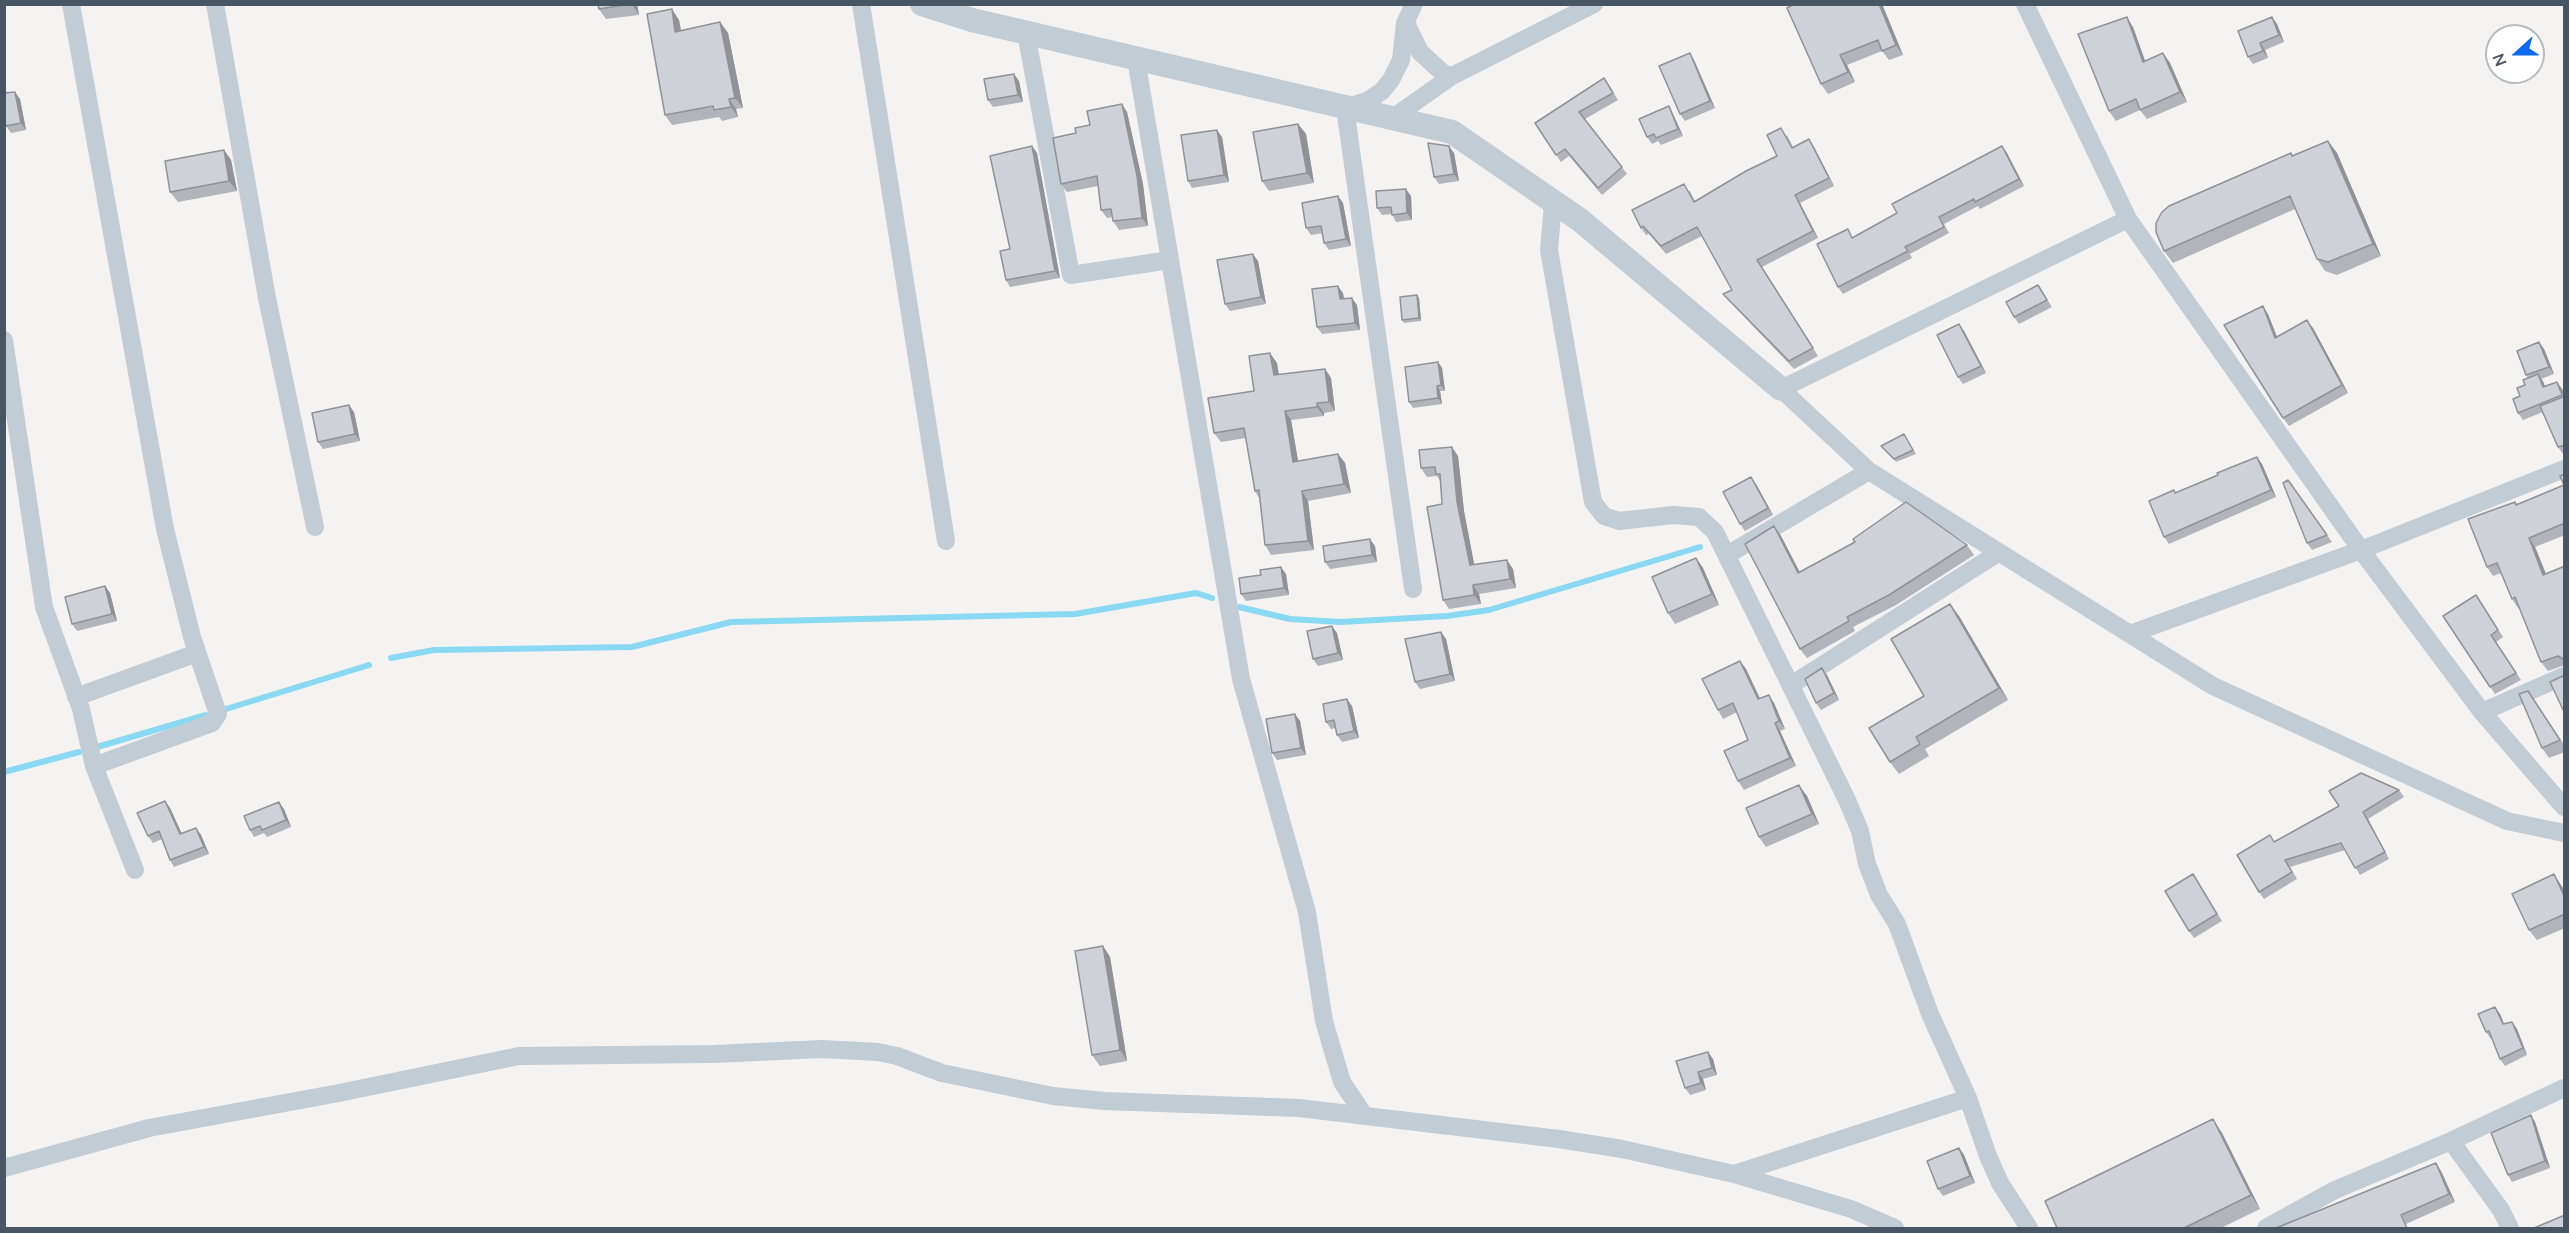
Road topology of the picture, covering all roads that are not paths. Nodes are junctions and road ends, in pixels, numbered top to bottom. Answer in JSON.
{"nodes":[{"id":1,"x":71,"y":4,"type":"edge"},
{"id":2,"x":215,"y":4,"type":"edge"},
{"id":3,"x":861,"y":4,"type":"edge"},
{"id":4,"x":922,"y":4,"type":"edge"},
{"id":5,"x":1414,"y":4,"type":"edge"},
{"id":6,"x":1594,"y":4,"type":"edge"},
{"id":7,"x":2025,"y":4,"type":"edge"},
{"id":8,"x":1405,"y":23,"type":"junction"},
{"id":9,"x":1026,"y":33,"type":"junction"},
{"id":10,"x":1136,"y":59,"type":"junction"},
{"id":11,"x":1452,"y":76,"type":"junction"},
{"id":12,"x":1345,"y":108,"type":"junction"},
{"id":13,"x":1391,"y":119,"type":"junction"},
{"id":14,"x":1553,"y":204,"type":"junction"},
{"id":15,"x":2128,"y":219,"type":"junction"},
{"id":16,"x":1170,"y":260,"type":"junction"},
{"id":17,"x":4,"y":340,"type":"edge"},
{"id":18,"x":1781,"y":389,"type":"junction"},
{"id":19,"x":2565,"y":470,"type":"edge"},
{"id":20,"x":1869,"y":471,"type":"junction"},
{"id":21,"x":315,"y":527,"type":"dead end"},
{"id":22,"x":946,"y":541,"type":"dead end"},
{"id":23,"x":2361,"y":549,"type":"junction"},
{"id":24,"x":1998,"y":553,"type":"junction"},
{"id":25,"x":1727,"y":555,"type":"junction"},
{"id":26,"x":1413,"y":589,"type":"dead end"},
{"id":27,"x":2130,"y":634,"type":"junction"},
{"id":28,"x":197,"y":652,"type":"junction"},
{"id":29,"x":2565,"y":676,"type":"edge"},
{"id":30,"x":1791,"y":685,"type":"junction"},
{"id":31,"x":76,"y":697,"type":"junction"},
{"id":32,"x":2482,"y":712,"type":"junction"},
{"id":33,"x":94,"y":766,"type":"junction"},
{"id":34,"x":2565,"y":807,"type":"edge"},
{"id":35,"x":2565,"y":833,"type":"edge"},
{"id":36,"x":135,"y":870,"type":"dead end"},
{"id":37,"x":2565,"y":1088,"type":"edge"},
{"id":38,"x":1968,"y":1098,"type":"junction"},
{"id":39,"x":1364,"y":1115,"type":"junction"},
{"id":40,"x":2451,"y":1141,"type":"junction"},
{"id":41,"x":4,"y":1168,"type":"edge"},
{"id":42,"x":1734,"y":1174,"type":"junction"},
{"id":43,"x":1895,"y":1228,"type":"edge"},
{"id":44,"x":2029,"y":1228,"type":"edge"},
{"id":45,"x":2266,"y":1228,"type":"edge"},
{"id":46,"x":2510,"y":1228,"type":"edge"}],
"edges":[{"from":1,"to":28,"type":"street"},
{"from":2,"to":21,"type":"street"},
{"from":3,"to":22,"type":"street"},
{"from":4,"to":9,"type":"street"},
{"from":5,"to":8,"type":"street"},
{"from":6,"to":11,"type":"street"},
{"from":7,"to":15,"type":"street"},
{"from":8,"to":11,"type":"street"},
{"from":8,"to":12,"type":"street"},
{"from":9,"to":10,"type":"street"},
{"from":9,"to":16,"type":"street"},
{"from":10,"to":12,"type":"street"},
{"from":10,"to":16,"type":"street"},
{"from":11,"to":13,"type":"street"},
{"from":12,"to":13,"type":"street"},
{"from":12,"to":26,"type":"street"},
{"from":13,"to":14,"type":"street"},
{"from":14,"to":18,"type":"street"},
{"from":14,"to":25,"type":"street"},
{"from":15,"to":18,"type":"street"},
{"from":15,"to":23,"type":"street"},
{"from":16,"to":39,"type":"street"},
{"from":17,"to":31,"type":"street"},
{"from":18,"to":20,"type":"street"},
{"from":19,"to":23,"type":"street"},
{"from":20,"to":24,"type":"street"},
{"from":20,"to":25,"type":"street"},
{"from":23,"to":27,"type":"street"},
{"from":23,"to":32,"type":"street"},
{"from":24,"to":27,"type":"street"},
{"from":24,"to":30,"type":"street"},
{"from":25,"to":30,"type":"street"},
{"from":27,"to":35,"type":"street"},
{"from":28,"to":31,"type":"street"},
{"from":28,"to":33,"type":"street"},
{"from":29,"to":32,"type":"street"},
{"from":30,"to":38,"type":"street"},
{"from":31,"to":33,"type":"street"},
{"from":32,"to":34,"type":"street"},
{"from":33,"to":36,"type":"street"},
{"from":37,"to":40,"type":"street"},
{"from":38,"to":42,"type":"street"},
{"from":38,"to":44,"type":"street"},
{"from":39,"to":41,"type":"street"},
{"from":39,"to":42,"type":"street"},
{"from":40,"to":45,"type":"street"},
{"from":40,"to":46,"type":"street"},
{"from":42,"to":43,"type":"street"}]}
